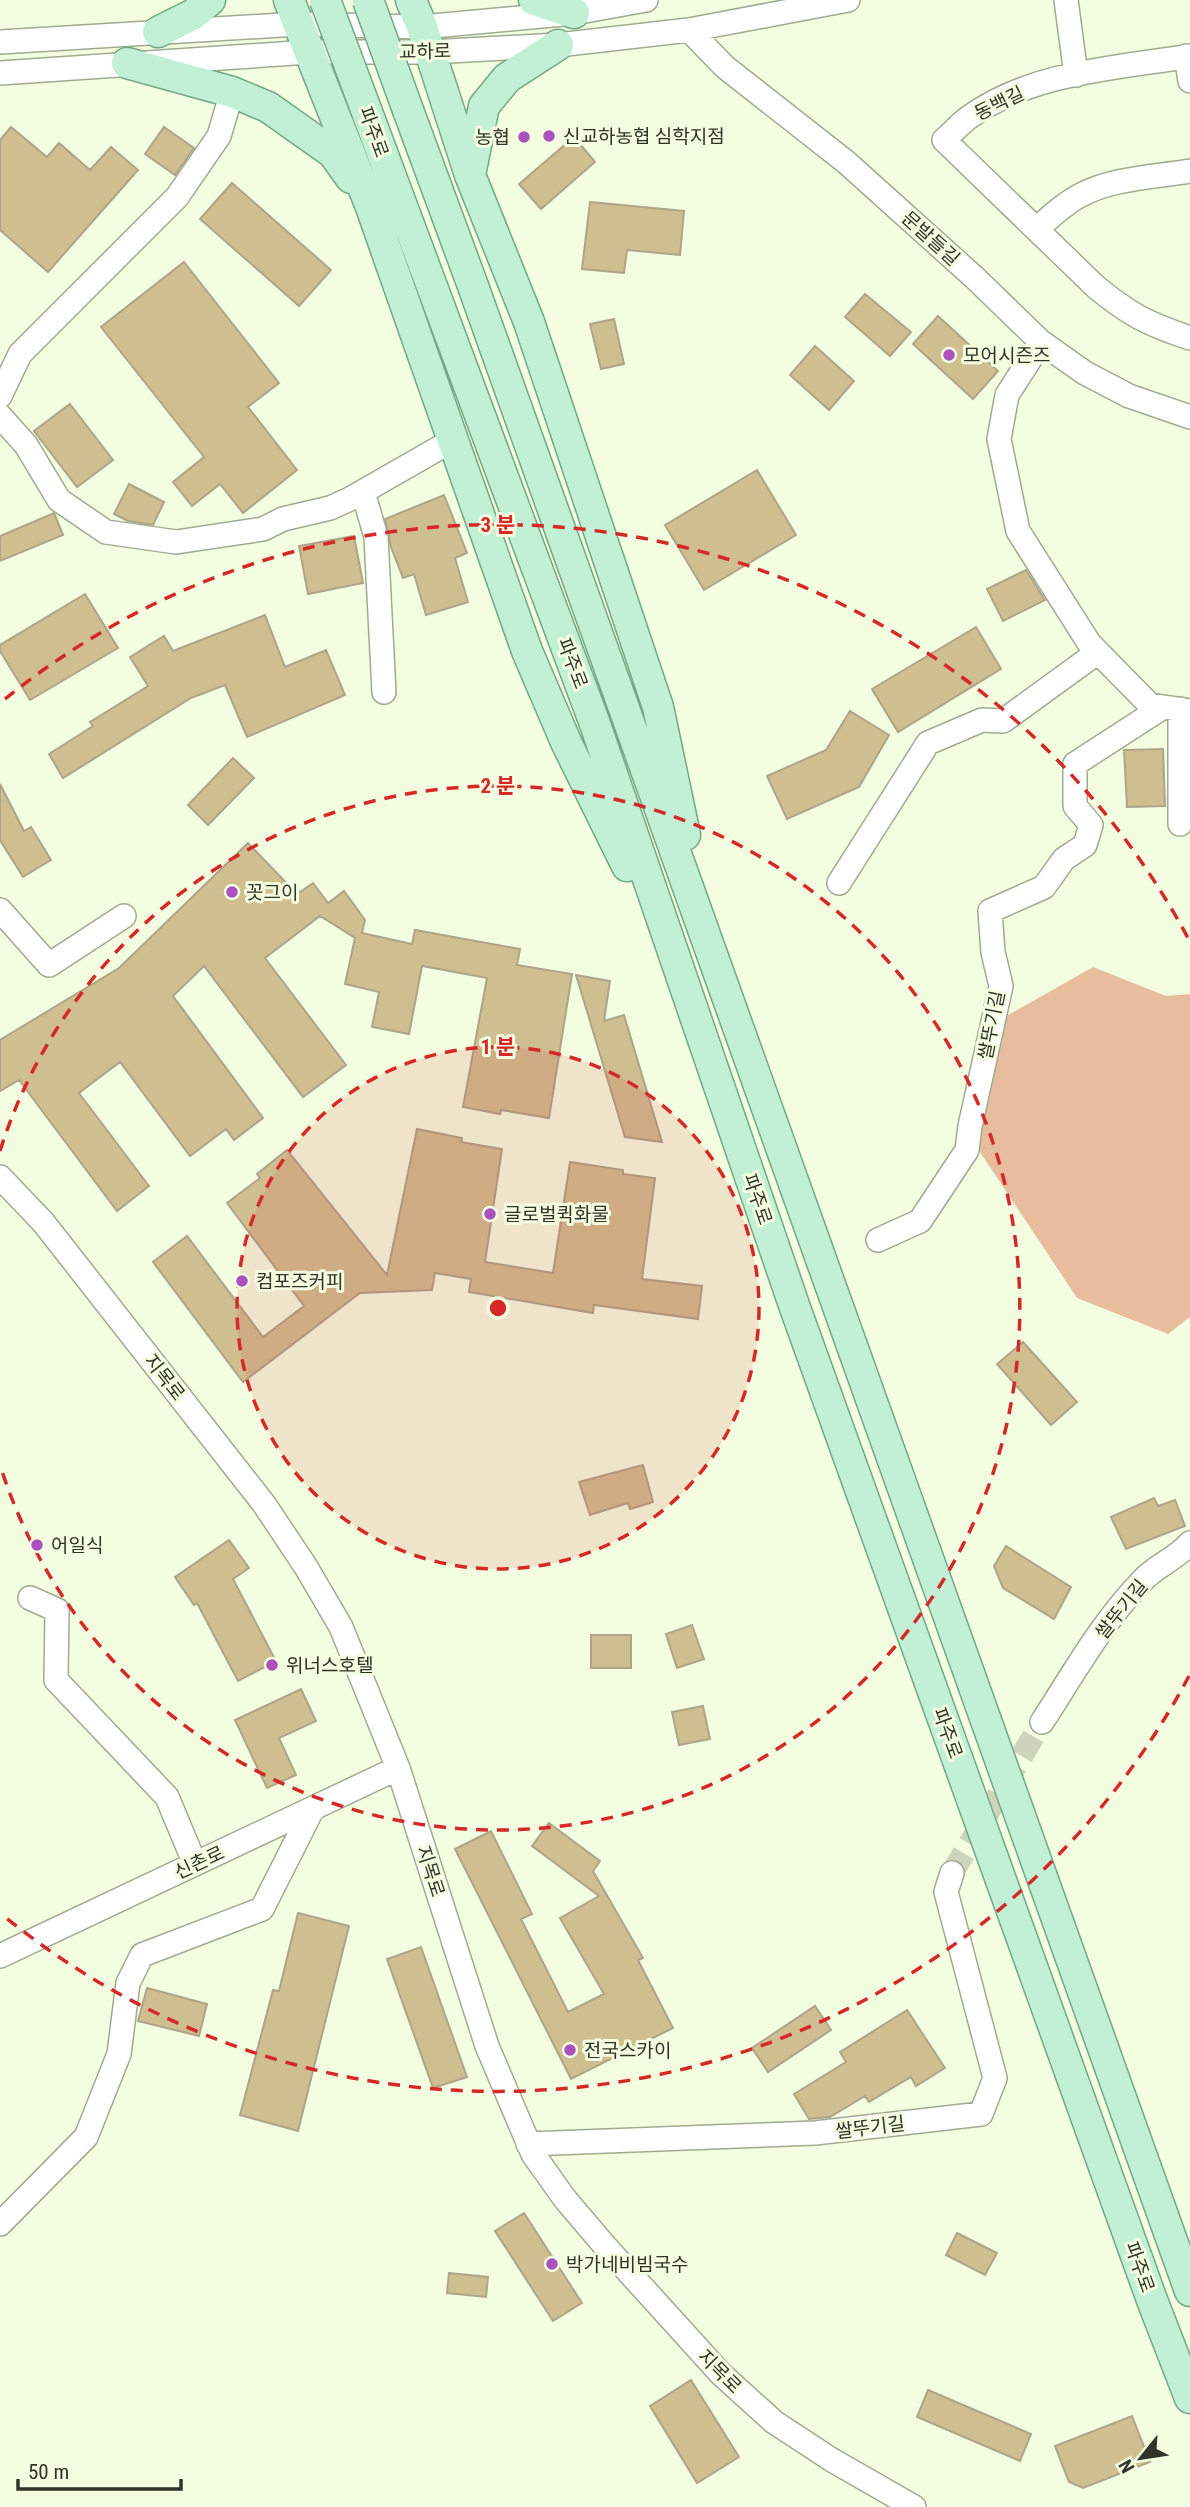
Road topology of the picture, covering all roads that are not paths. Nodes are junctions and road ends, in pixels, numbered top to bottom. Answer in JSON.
{"nodes":[{"id":1,"x":210,"y":0,"type":"edge"},
{"id":2,"x":325,"y":0,"type":"edge"},
{"id":3,"x":368,"y":0,"type":"edge"},
{"id":4,"x":534,"y":0,"type":"edge"},
{"id":5,"x":646,"y":0,"type":"edge"},
{"id":6,"x":848,"y":0,"type":"edge"},
{"id":7,"x":1066,"y":0,"type":"edge"},
{"id":8,"x":293,"y":12,"type":"edge"},
{"id":9,"x":574,"y":13,"type":"junction"},
{"id":10,"x":421,"y":26,"type":"edge"},
{"id":11,"x":689,"y":30,"type":"junction"},
{"id":12,"x":158,"y":32,"type":"junction"},
{"id":13,"x":0,"y":42,"type":"edge"},
{"id":14,"x":558,"y":45,"type":"junction"},
{"id":15,"x":309,"y":52,"type":"junction"},
{"id":16,"x":1188,"y":56,"type":"edge"},
{"id":17,"x":127,"y":63,"type":"junction"},
{"id":18,"x":0,"y":73,"type":"edge"},
{"id":19,"x":1076,"y":75,"type":"junction"},
{"id":20,"x":1190,"y":81,"type":"edge"},
{"id":21,"x":232,"y":92,"type":"junction"},
{"id":22,"x":1190,"y":171,"type":"edge"},
{"id":23,"x":470,"y":175,"type":"junction"},
{"id":24,"x":371,"y":207,"type":"junction"},
{"id":25,"x":1037,"y":229,"type":"junction"},
{"id":26,"x":1190,"y":338,"type":"edge"},
{"id":27,"x":1041,"y":342,"type":"junction"},
{"id":28,"x":0,"y":396,"type":"edge"},
{"id":29,"x":0,"y":416,"type":"edge"},
{"id":30,"x":1190,"y":417,"type":"edge"},
{"id":31,"x":453,"y":440,"type":"junction"},
{"id":32,"x":363,"y":492,"type":"junction"},
{"id":33,"x":1098,"y":652,"type":"junction"},
{"id":34,"x":384,"y":692,"type":"dead end"},
{"id":35,"x":1178,"y":709,"type":"edge"},
{"id":36,"x":1180,"y":824,"type":"dead end"},
{"id":37,"x":839,"y":883,"type":"dead end"},
{"id":38,"x":0,"y":911,"type":"edge"},
{"id":39,"x":124,"y":915,"type":"dead end"},
{"id":40,"x":706,"y":938,"type":"junction"},
{"id":41,"x":680,"y":972,"type":"junction"},
{"id":42,"x":0,"y":1177,"type":"edge"},
{"id":43,"x":878,"y":1240,"type":"dead end"},
{"id":44,"x":1190,"y":1543,"type":"edge"},
{"id":45,"x":30,"y":1598,"type":"dead end"},
{"id":46,"x":1042,"y":1722,"type":"tunnel mouth"},
{"id":47,"x":398,"y":1768,"type":"junction"},
{"id":48,"x":313,"y":1808,"type":"junction"},
{"id":49,"x":195,"y":1864,"type":"junction"},
{"id":50,"x":949,"y":1882,"type":"tunnel mouth"},
{"id":51,"x":0,"y":1956,"type":"edge"},
{"id":52,"x":528,"y":2144,"type":"junction"},
{"id":53,"x":0,"y":2224,"type":"edge"},
{"id":54,"x":1190,"y":2291,"type":"edge"},
{"id":55,"x":1190,"y":2398,"type":"edge"},
{"id":56,"x":914,"y":2507,"type":"edge"}],
"edges":[{"from":1,"to":12,"type":"main road"},
{"from":2,"to":41,"type":"main road","name":"파주로","bridge":true},
{"from":3,"to":40,"type":"main road","name":"파주로","bridge":true},
{"from":4,"to":9,"type":"main road"},
{"from":5,"to":9,"type":"street","name":"교하로"},
{"from":6,"to":11,"type":"street","name":"교하로"},
{"from":7,"to":19,"type":"street"},
{"from":8,"to":10,"type":"street","name":"교하로"},
{"from":8,"to":12,"type":"street","name":"교하로"},
{"from":8,"to":15,"type":"main road"},
{"from":9,"to":10,"type":"street","name":"교하로"},
{"from":10,"to":14,"type":"street","name":"교하로"},
{"from":10,"to":15,"type":"street","name":"교하로"},
{"from":10,"to":23,"type":"main road"},
{"from":11,"to":14,"type":"street","name":"교하로"},
{"from":11,"to":27,"type":"street","name":"문발들길"},
{"from":12,"to":13,"type":"street","name":"교하로"},
{"from":14,"to":23,"type":"main road"},
{"from":15,"to":17,"type":"street","name":"교하로"},
{"from":15,"to":24,"type":"main road"},
{"from":16,"to":19,"type":"street","name":"동백길"},
{"from":16,"to":20,"type":"street","name":"동백길"},
{"from":17,"to":18,"type":"street","name":"교하로"},
{"from":17,"to":21,"type":"main road"},
{"from":19,"to":25,"type":"street","name":"동백길"},
{"from":21,"to":24,"type":"main road"},
{"from":21,"to":28,"type":"street"},
{"from":22,"to":25,"type":"street"},
{"from":23,"to":40,"type":"main road"},
{"from":24,"to":31,"type":"main road"},
{"from":25,"to":26,"type":"street","name":"동백길"},
{"from":27,"to":30,"type":"street","name":"문발들길"},
{"from":27,"to":33,"type":"street"},
{"from":29,"to":32,"type":"street"},
{"from":31,"to":32,"type":"street"},
{"from":31,"to":41,"type":"main road"},
{"from":32,"to":34,"type":"street"},
{"from":33,"to":35,"type":"street"},
{"from":33,"to":37,"type":"street"},
{"from":35,"to":36,"type":"street"},
{"from":35,"to":43,"type":"street","name":"쌀뚜기길"},
{"from":38,"to":39,"type":"street"},
{"from":40,"to":54,"type":"main road","name":"파주로"},
{"from":41,"to":55,"type":"main road","name":"파주로"},
{"from":42,"to":47,"type":"street","name":"지목로"},
{"from":44,"to":46,"type":"street","name":"쌀뚜기길"},
{"from":45,"to":49,"type":"street"},
{"from":47,"to":48,"type":"street","name":"신촌로"},
{"from":47,"to":52,"type":"street","name":"지목로"},
{"from":48,"to":49,"type":"street","name":"신촌로"},
{"from":48,"to":53,"type":"street"},
{"from":49,"to":51,"type":"street","name":"신촌로"},
{"from":50,"to":52,"type":"street","name":"쌀뚜기길"},
{"from":52,"to":56,"type":"street","name":"지목로"}]}
